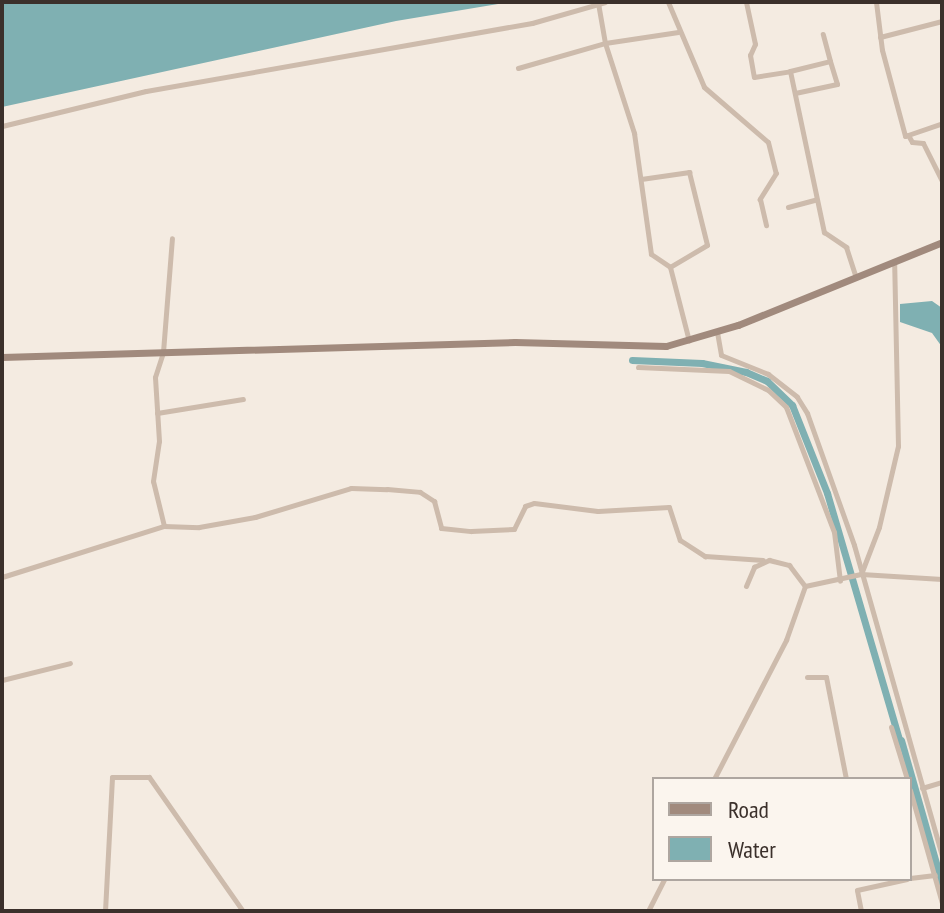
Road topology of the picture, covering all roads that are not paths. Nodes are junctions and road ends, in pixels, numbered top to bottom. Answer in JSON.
{"nodes":[{"id":1,"x":605,"y":2,"type":"edge"},
{"id":2,"x":668,"y":2,"type":"edge"},
{"id":3,"x":746,"y":2,"type":"edge"},
{"id":4,"x":876,"y":2,"type":"edge"},
{"id":5,"x":598,"y":3,"type":"edge"},
{"id":6,"x":942,"y":21,"type":"edge"},
{"id":7,"x":678,"y":32,"type":"junction"},
{"id":8,"x":823,"y":34,"type":"dead end"},
{"id":9,"x":880,"y":37,"type":"junction"},
{"id":10,"x":605,"y":43,"type":"junction"},
{"id":11,"x":830,"y":61,"type":"junction"},
{"id":12,"x":518,"y":68,"type":"dead end"},
{"id":13,"x":790,"y":71,"type":"junction"},
{"id":14,"x":795,"y":93,"type":"junction"},
{"id":15,"x":942,"y":123,"type":"edge"},
{"id":16,"x":2,"y":126,"type":"edge"},
{"id":17,"x":908,"y":135,"type":"junction"},
{"id":18,"x":641,"y":179,"type":"junction"},
{"id":19,"x":942,"y":181,"type":"edge"},
{"id":20,"x":815,"y":200,"type":"junction"},
{"id":21,"x":788,"y":207,"type":"dead end"},
{"id":22,"x":766,"y":225,"type":"dead end"},
{"id":23,"x":172,"y":238,"type":"dead end"},
{"id":24,"x":942,"y":242,"type":"edge"},
{"id":25,"x":894,"y":261,"type":"junction"},
{"id":26,"x":670,"y":267,"type":"junction"},
{"id":27,"x":856,"y":277,"type":"junction"},
{"id":28,"x":717,"y":332,"type":"junction"},
{"id":29,"x":689,"y":342,"type":"junction"},
{"id":30,"x":163,"y":352,"type":"junction"},
{"id":31,"x":2,"y":357,"type":"edge"},
{"id":32,"x":638,"y":367,"type":"dead end"},
{"id":33,"x":243,"y":399,"type":"dead end"},
{"id":34,"x":157,"y":413,"type":"junction"},
{"id":35,"x":814,"y":455,"type":"junction"},
{"id":36,"x":164,"y":526,"type":"junction"},
{"id":37,"x":763,"y":560,"type":"junction"},
{"id":38,"x":859,"y":575,"type":"junction"},
{"id":39,"x":2,"y":577,"type":"edge"},
{"id":40,"x":942,"y":579,"type":"edge"},
{"id":41,"x":842,"y":581,"type":"junction"},
{"id":42,"x":746,"y":586,"type":"dead end"},
{"id":43,"x":805,"y":586,"type":"junction"},
{"id":44,"x":70,"y":663,"type":"dead end"},
{"id":45,"x":807,"y":677,"type":"dead end"},
{"id":46,"x":2,"y":680,"type":"edge"},
{"id":47,"x":891,"y":727,"type":"dead end"},
{"id":48,"x":715,"y":777,"type":"edge"},
{"id":49,"x":846,"y":777,"type":"edge"},
{"id":50,"x":906,"y":777,"type":"edge"},
{"id":51,"x":942,"y":782,"type":"edge"},
{"id":52,"x":922,"y":788,"type":"junction"},
{"id":53,"x":912,"y":797,"type":"edge"},
{"id":54,"x":942,"y":856,"type":"edge"},
{"id":55,"x":935,"y":875,"type":"junction"},
{"id":56,"x":912,"y":878,"type":"edge"},
{"id":57,"x":663,"y":881,"type":"edge"},
{"id":58,"x":864,"y":882,"type":"edge"},
{"id":59,"x":942,"y":903,"type":"edge"},
{"id":60,"x":105,"y":911,"type":"edge"},
{"id":61,"x":243,"y":911,"type":"edge"},
{"id":62,"x":648,"y":911,"type":"edge"},
{"id":63,"x":861,"y":911,"type":"edge"}],
"edges":[{"from":1,"to":5,"type":"street"},
{"from":2,"to":7,"type":"street"},
{"from":3,"to":13,"type":"street"},
{"from":4,"to":9,"type":"street"},
{"from":5,"to":10,"type":"street"},
{"from":5,"to":16,"type":"street"},
{"from":6,"to":9,"type":"street"},
{"from":7,"to":10,"type":"street"},
{"from":7,"to":22,"type":"street"},
{"from":8,"to":11,"type":"street"},
{"from":9,"to":17,"type":"street"},
{"from":10,"to":12,"type":"street"},
{"from":10,"to":18,"type":"street"},
{"from":11,"to":13,"type":"street"},
{"from":11,"to":14,"type":"street"},
{"from":13,"to":14,"type":"street"},
{"from":14,"to":20,"type":"street"},
{"from":15,"to":17,"type":"street"},
{"from":17,"to":19,"type":"street"},
{"from":18,"to":26,"type":"street"},
{"from":18,"to":26,"type":"street"},
{"from":20,"to":21,"type":"street"},
{"from":20,"to":27,"type":"street"},
{"from":23,"to":30,"type":"street"},
{"from":24,"to":25,"type":"street"},
{"from":25,"to":27,"type":"street"},
{"from":25,"to":38,"type":"street"},
{"from":26,"to":29,"type":"street"},
{"from":27,"to":28,"type":"street"},
{"from":28,"to":29,"type":"street"},
{"from":28,"to":35,"type":"street"},
{"from":29,"to":30,"type":"street"},
{"from":30,"to":31,"type":"street"},
{"from":30,"to":34,"type":"street"},
{"from":32,"to":35,"type":"street"},
{"from":33,"to":34,"type":"street"},
{"from":34,"to":36,"type":"street"},
{"from":35,"to":38,"type":"street"},
{"from":35,"to":41,"type":"street"},
{"from":36,"to":37,"type":"street"},
{"from":36,"to":39,"type":"street"},
{"from":37,"to":42,"type":"street"},
{"from":37,"to":43,"type":"street"},
{"from":38,"to":40,"type":"street"},
{"from":38,"to":41,"type":"street"},
{"from":38,"to":52,"type":"street"},
{"from":41,"to":43,"type":"street"},
{"from":43,"to":48,"type":"street"},
{"from":44,"to":46,"type":"street"},
{"from":45,"to":49,"type":"street"},
{"from":47,"to":50,"type":"street"},
{"from":51,"to":52,"type":"street"},
{"from":52,"to":54,"type":"street"},
{"from":53,"to":55,"type":"street"},
{"from":55,"to":56,"type":"street"},
{"from":55,"to":59,"type":"street"},
{"from":57,"to":62,"type":"street"},
{"from":58,"to":63,"type":"street"},
{"from":60,"to":61,"type":"street"}]}
